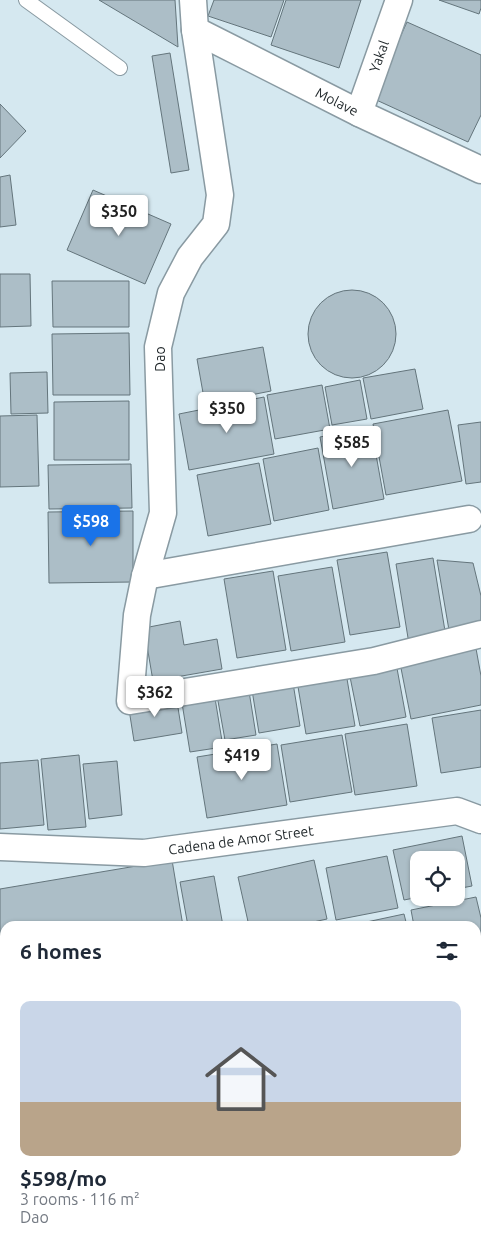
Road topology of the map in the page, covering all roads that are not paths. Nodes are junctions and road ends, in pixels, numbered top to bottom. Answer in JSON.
{"nodes":[{"id":1,"x":26,"y":0,"type":"edge"},
{"id":2,"x":193,"y":0,"type":"edge"},
{"id":3,"x":399,"y":0,"type":"edge"},
{"id":4,"x":195,"y":30,"type":"junction"},
{"id":5,"x":120,"y":68,"type":"dead end"},
{"id":6,"x":359,"y":113,"type":"junction"},
{"id":7,"x":481,"y":170,"type":"edge"},
{"id":8,"x":469,"y":519,"type":"dead end"},
{"id":9,"x":144,"y":576,"type":"junction"},
{"id":10,"x":481,"y":634,"type":"edge"},
{"id":11,"x":481,"y":820,"type":"edge"},
{"id":12,"x":0,"y":847,"type":"edge"}],
"edges":[{"from":1,"to":5,"type":"lane"},
{"from":2,"to":4,"type":"street","name":"Dao"},
{"from":3,"to":6,"type":"street","name":"Yakal"},
{"from":4,"to":6,"type":"street","name":"Molave"},
{"from":4,"to":9,"type":"street","name":"Dao"},
{"from":6,"to":7,"type":"street","name":"Molave"},
{"from":8,"to":9,"type":"street"},
{"from":9,"to":10,"type":"street","name":"Dao"},
{"from":11,"to":12,"type":"street","name":"Cadena de Amor Street"}]}
